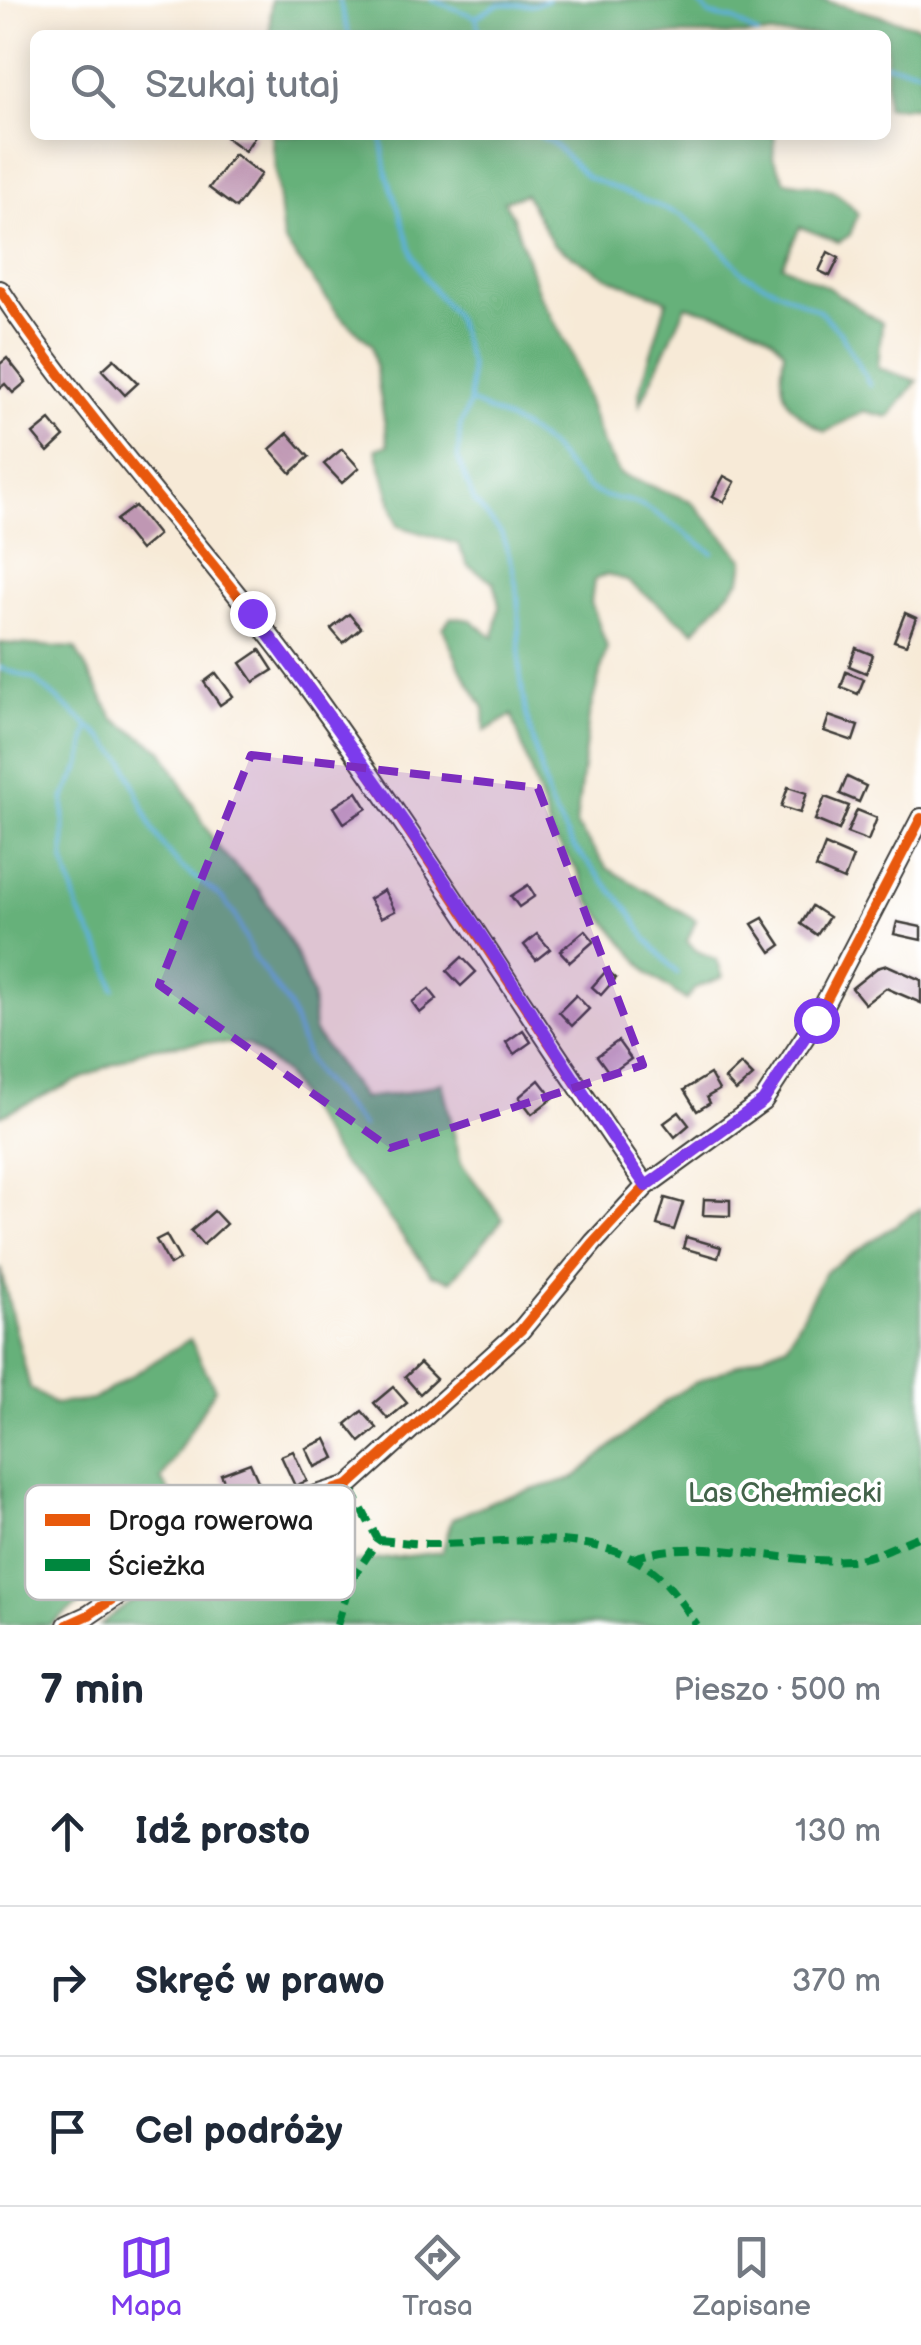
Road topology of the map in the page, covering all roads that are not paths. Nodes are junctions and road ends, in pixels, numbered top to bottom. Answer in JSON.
{"nodes":[{"id":1,"x":0,"y":290,"type":"edge"},
{"id":2,"x":921,"y":818,"type":"edge"},
{"id":3,"x":646,"y":1186,"type":"junction"},
{"id":4,"x":347,"y":1485,"type":"edge"},
{"id":5,"x":111,"y":1600,"type":"edge"},
{"id":6,"x":67,"y":1625,"type":"edge"}],
"edges":[{"from":1,"to":3,"type":"street"},
{"from":2,"to":3,"type":"street"},
{"from":3,"to":4,"type":"street"},
{"from":5,"to":6,"type":"street"}]}
